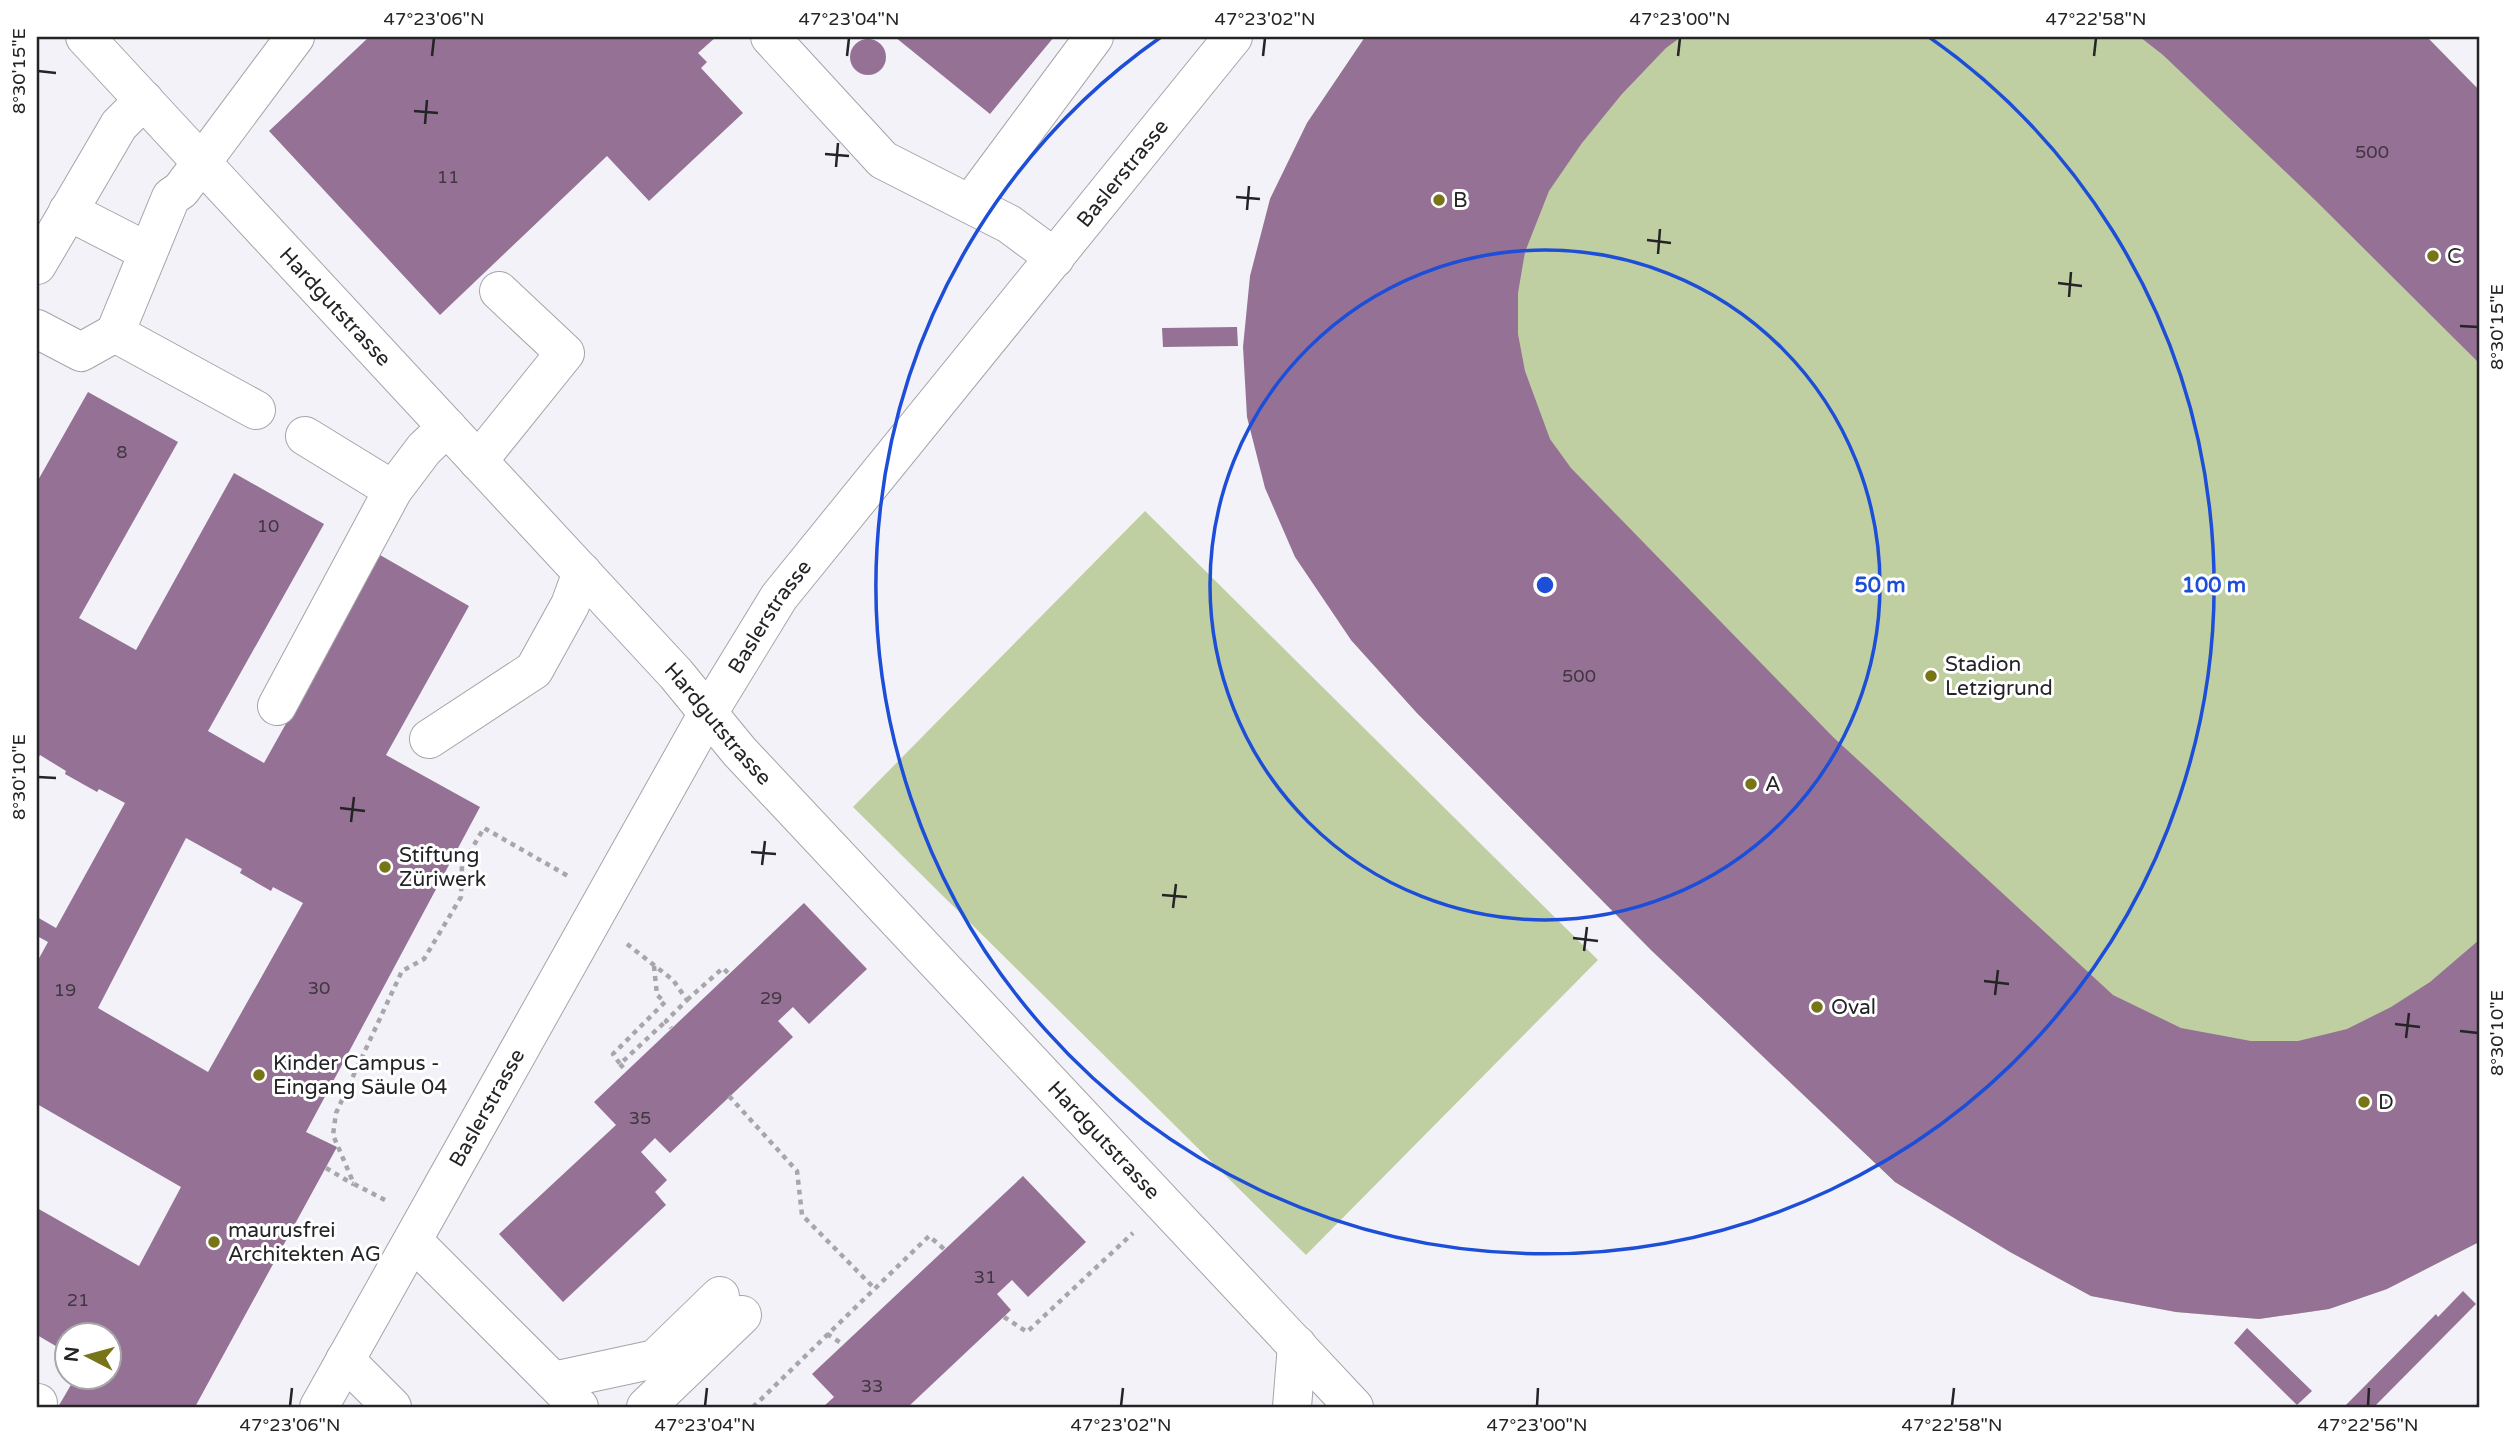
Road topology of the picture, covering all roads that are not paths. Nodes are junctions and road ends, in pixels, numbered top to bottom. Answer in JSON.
{"nodes":[{"id":1,"x":85,"y":37,"type":"edge"},
{"id":2,"x":295,"y":37,"type":"edge"},
{"id":3,"x":770,"y":37,"type":"edge"},
{"id":4,"x":1094,"y":37,"type":"edge"},
{"id":5,"x":1233,"y":37,"type":"edge"},
{"id":6,"x":144,"y":100,"type":"junction"},
{"id":7,"x":201,"y":161,"type":"junction"},
{"id":8,"x":970,"y":204,"type":"junction"},
{"id":9,"x":68,"y":211,"type":"junction"},
{"id":10,"x":148,"y":252,"type":"junction"},
{"id":11,"x":1055,"y":258,"type":"junction"},
{"id":12,"x":37,"y":265,"type":"edge"},
{"id":13,"x":499,"y":290,"type":"dead end"},
{"id":14,"x":37,"y":329,"type":"edge"},
{"id":15,"x":115,"y":333,"type":"junction"},
{"id":16,"x":256,"y":410,"type":"dead end"},
{"id":17,"x":447,"y":427,"type":"junction"},
{"id":18,"x":305,"y":436,"type":"dead end"},
{"id":19,"x":478,"y":461,"type":"junction"},
{"id":20,"x":393,"y":490,"type":"junction"},
{"id":21,"x":582,"y":572,"type":"junction"},
{"id":22,"x":277,"y":706,"type":"dead end"},
{"id":23,"x":708,"y":713,"type":"junction"},
{"id":24,"x":429,"y":739,"type":"dead end"},
{"id":25,"x":414,"y":1241,"type":"junction"},
{"id":26,"x":1297,"y":1345,"type":"junction"},
{"id":27,"x":345,"y":1360,"type":"junction"},
{"id":28,"x":566,"y":1394,"type":"edge"},
{"id":29,"x":319,"y":1407,"type":"edge"},
{"id":30,"x":392,"y":1407,"type":"edge"},
{"id":31,"x":646,"y":1407,"type":"edge"},
{"id":32,"x":1292,"y":1407,"type":"edge"},
{"id":33,"x":1354,"y":1407,"type":"edge"}],
"edges":[{"from":1,"to":6,"type":"street","name":"Hardgutstrasse"},
{"from":2,"to":7,"type":"street"},
{"from":3,"to":8,"type":"street"},
{"from":4,"to":8,"type":"street"},
{"from":5,"to":11,"type":"street","name":"Baslerstrasse"},
{"from":6,"to":7,"type":"street","name":"Hardgutstrasse"},
{"from":6,"to":9,"type":"street"},
{"from":7,"to":10,"type":"street"},
{"from":7,"to":17,"type":"street","name":"Hardgutstrasse"},
{"from":8,"to":11,"type":"street"},
{"from":9,"to":10,"type":"street"},
{"from":9,"to":12,"type":"street"},
{"from":10,"to":15,"type":"street"},
{"from":11,"to":23,"type":"street","name":"Baslerstrasse"},
{"from":13,"to":19,"type":"street"},
{"from":14,"to":15,"type":"street"},
{"from":15,"to":16,"type":"street"},
{"from":17,"to":19,"type":"street","name":"Hardgutstrasse"},
{"from":17,"to":20,"type":"street"},
{"from":18,"to":20,"type":"street"},
{"from":19,"to":21,"type":"street","name":"Hardgutstrasse"},
{"from":20,"to":22,"type":"street"},
{"from":21,"to":23,"type":"street","name":"Hardgutstrasse"},
{"from":21,"to":24,"type":"street"},
{"from":23,"to":25,"type":"street","name":"Baslerstrasse"},
{"from":23,"to":26,"type":"street","name":"Hardgutstrasse"},
{"from":25,"to":27,"type":"street","name":"Baslerstrasse"},
{"from":25,"to":28,"type":"street"},
{"from":26,"to":32,"type":"street"},
{"from":26,"to":33,"type":"street","name":"Hardgutstrasse"},
{"from":27,"to":29,"type":"street","name":"Baslerstrasse"},
{"from":27,"to":30,"type":"street"},
{"from":28,"to":31,"type":"street"}]}
